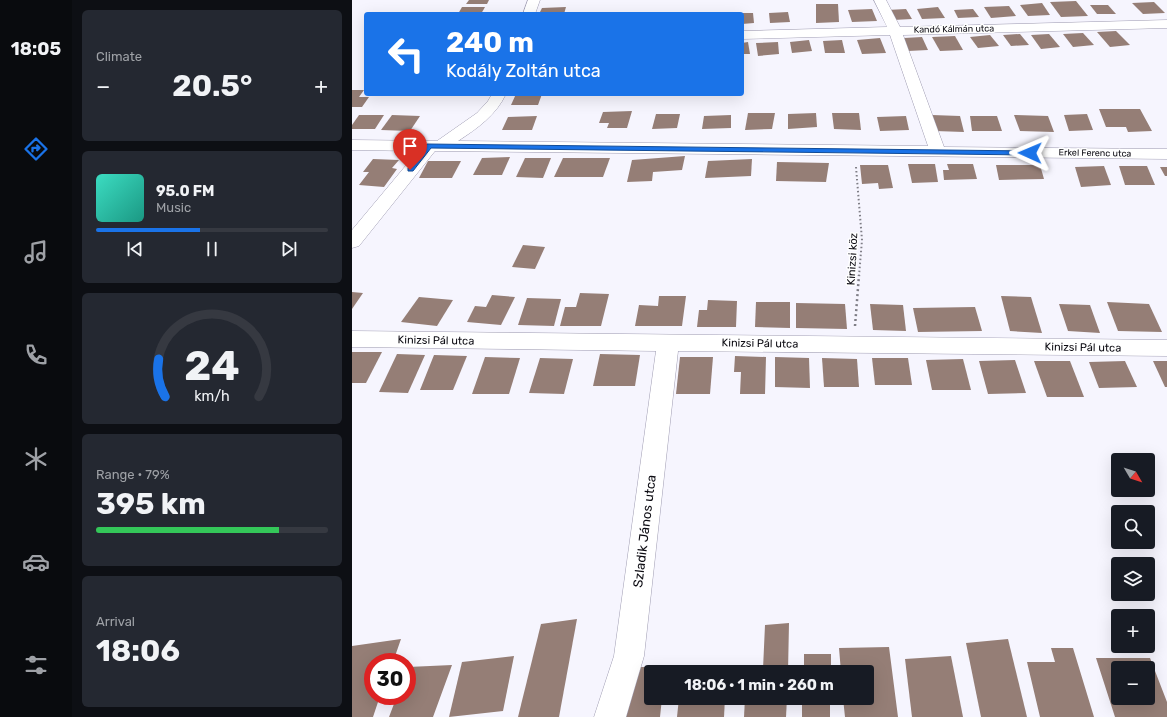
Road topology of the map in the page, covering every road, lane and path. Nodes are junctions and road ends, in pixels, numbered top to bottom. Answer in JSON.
{"nodes":[{"id":1,"x":534,"y":0,"type":"edge"},
{"id":2,"x":880,"y":0,"type":"edge"},
{"id":3,"x":530,"y":12,"type":"edge"},
{"id":4,"x":1167,"y":24,"type":"edge"},
{"id":5,"x":895,"y":31,"type":"junction"},
{"id":6,"x":744,"y":35,"type":"edge"},
{"id":7,"x":498,"y":96,"type":"edge"},
{"id":8,"x":352,"y":145,"type":"edge"},
{"id":9,"x":435,"y":146,"type":"junction"},
{"id":10,"x":855,"y":151,"type":"junction"},
{"id":11,"x":938,"y":152,"type":"junction"},
{"id":12,"x":1167,"y":154,"type":"edge"},
{"id":13,"x":352,"y":242,"type":"edge"},
{"id":14,"x":352,"y":339,"type":"edge"},
{"id":15,"x":668,"y":342,"type":"junction"},
{"id":16,"x":854,"y":344,"type":"junction"},
{"id":17,"x":1167,"y":348,"type":"edge"},
{"id":18,"x":610,"y":717,"type":"edge"}],
"edges":[{"from":1,"to":3,"type":"street"},
{"from":2,"to":5,"type":"street"},
{"from":4,"to":5,"type":"street","name":"Kandó Kálmán utca"},
{"from":5,"to":6,"type":"street","name":"Kandó Kálmán utca"},
{"from":5,"to":11,"type":"street"},
{"from":7,"to":9,"type":"street"},
{"from":8,"to":9,"type":"street","name":"Erkel Ferenc utca"},
{"from":9,"to":10,"type":"street","name":"Erkel Ferenc utca"},
{"from":9,"to":13,"type":"street"},
{"from":10,"to":11,"type":"street","name":"Erkel Ferenc utca"},
{"from":10,"to":16,"type":"path","name":"Kinizsi köz"},
{"from":11,"to":12,"type":"street","name":"Erkel Ferenc utca"},
{"from":14,"to":15,"type":"street","name":"Kinizsi Pál utca"},
{"from":15,"to":16,"type":"street","name":"Kinizsi Pál utca"},
{"from":15,"to":18,"type":"street","name":"Szladik János utca"},
{"from":16,"to":17,"type":"street","name":"Kinizsi Pál utca"}]}
